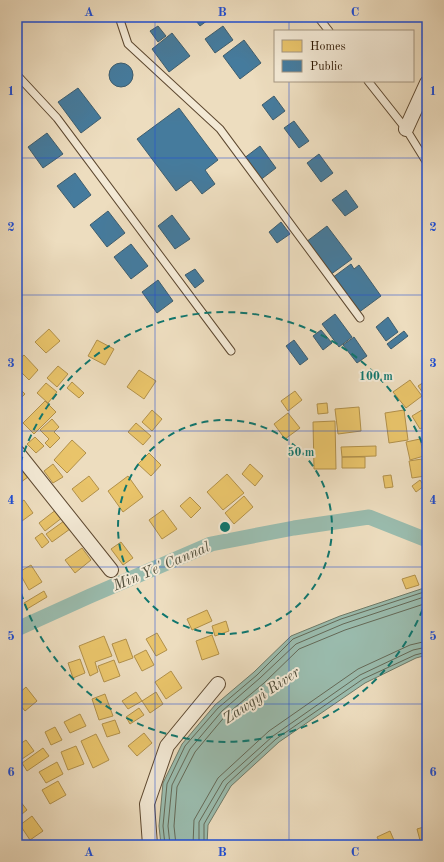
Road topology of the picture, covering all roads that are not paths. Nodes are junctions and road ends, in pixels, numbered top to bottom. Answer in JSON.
{"nodes":[{"id":1,"x":119,"y":17,"type":"edge"},
{"id":2,"x":318,"y":17,"type":"edge"},
{"id":3,"x":328,"y":30,"type":"edge"},
{"id":4,"x":17,"y":74,"type":"edge"},
{"id":5,"x":369,"y":82,"type":"edge"},
{"id":6,"x":427,"y":83,"type":"edge"},
{"id":7,"x":406,"y":129,"type":"junction"},
{"id":8,"x":427,"y":163,"type":"edge"},
{"id":9,"x":360,"y":318,"type":"dead end"},
{"id":10,"x":231,"y":351,"type":"dead end"},
{"id":11,"x":17,"y":452,"type":"edge"},
{"id":12,"x":111,"y":570,"type":"dead end"},
{"id":13,"x":218,"y":684,"type":"dead end"},
{"id":14,"x":150,"y":845,"type":"edge"}],
"edges":[{"from":1,"to":9,"type":"lane"},
{"from":2,"to":3,"type":"lane"},
{"from":4,"to":10,"type":"lane"},
{"from":5,"to":7,"type":"lane"},
{"from":6,"to":7,"type":"street"},
{"from":7,"to":8,"type":"lane"},
{"from":11,"to":12,"type":"street"},
{"from":13,"to":14,"type":"street"}]}
